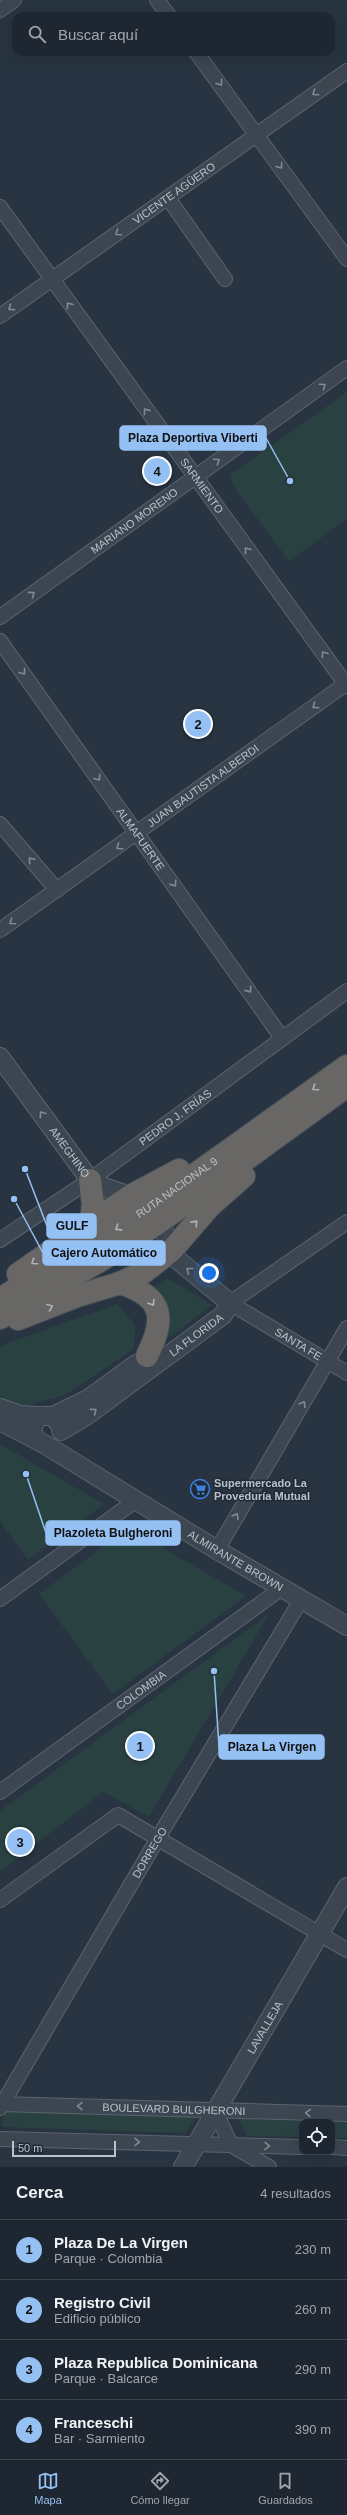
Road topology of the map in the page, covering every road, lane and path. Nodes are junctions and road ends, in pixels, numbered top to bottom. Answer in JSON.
{"nodes":[{"id":1,"x":14,"y":0,"type":"edge"},
{"id":2,"x":157,"y":0,"type":"edge"},
{"id":3,"x":0,"y":10,"type":"edge"},
{"id":4,"x":166,"y":12,"type":"edge"},
{"id":5,"x":199,"y":56,"type":"edge"},
{"id":6,"x":347,"y":71,"type":"edge"},
{"id":7,"x":258,"y":134,"type":"junction"},
{"id":8,"x":168,"y":198,"type":"junction"},
{"id":9,"x":0,"y":207,"type":"edge"},
{"id":10,"x":347,"y":258,"type":"edge"},
{"id":11,"x":225,"y":279,"type":"dead end"},
{"id":12,"x":51,"y":280,"type":"junction"},
{"id":13,"x":0,"y":316,"type":"edge"},
{"id":14,"x":347,"y":368,"type":"edge"},
{"id":15,"x":194,"y":477,"type":"junction"},
{"id":16,"x":0,"y":617,"type":"edge"},
{"id":17,"x":0,"y":641,"type":"edge"},
{"id":18,"x":347,"y":684,"type":"edge"},
{"id":19,"x":0,"y":824,"type":"edge"},
{"id":20,"x":138,"y":834,"type":"junction"},
{"id":21,"x":57,"y":890,"type":"junction"},
{"id":22,"x":0,"y":930,"type":"edge"},
{"id":23,"x":347,"y":991,"type":"edge"},
{"id":24,"x":282,"y":1038,"type":"junction"},
{"id":25,"x":0,"y":1057,"type":"edge"},
{"id":26,"x":347,"y":1066,"type":"edge"},
{"id":27,"x":347,"y":1086,"type":"edge"},
{"id":28,"x":293,"y":1125,"type":"junction"},
{"id":29,"x":247,"y":1135,"type":"junction"},
{"id":30,"x":90,"y":1180,"type":"junction"},
{"id":31,"x":130,"y":1196,"type":"junction"},
{"id":32,"x":153,"y":1215,"type":"junction"},
{"id":33,"x":347,"y":1222,"type":"edge"},
{"id":34,"x":91,"y":1223,"type":"junction"},
{"id":35,"x":0,"y":1240,"type":"edge"},
{"id":36,"x":171,"y":1251,"type":"junction"},
{"id":37,"x":120,"y":1283,"type":"junction"},
{"id":38,"x":0,"y":1286,"type":"edge"},
{"id":39,"x":0,"y":1299,"type":"edge"},
{"id":40,"x":230,"y":1303,"type":"junction"},
{"id":41,"x":0,"y":1318,"type":"edge"},
{"id":42,"x":0,"y":1325,"type":"edge"},
{"id":43,"x":347,"y":1328,"type":"edge"},
{"id":44,"x":147,"y":1356,"type":"junction"},
{"id":45,"x":328,"y":1361,"type":"junction"},
{"id":46,"x":347,"y":1372,"type":"edge"},
{"id":47,"x":0,"y":1408,"type":"edge"},
{"id":48,"x":0,"y":1421,"type":"edge"},
{"id":49,"x":53,"y":1424,"type":"junction"},
{"id":50,"x":40,"y":1442,"type":"junction"},
{"id":51,"x":76,"y":1465,"type":"junction"},
{"id":52,"x":135,"y":1501,"type":"junction"},
{"id":53,"x":217,"y":1550,"type":"junction"},
{"id":54,"x":282,"y":1588,"type":"junction"},
{"id":55,"x":0,"y":1599,"type":"edge"},
{"id":56,"x":302,"y":1600,"type":"junction"},
{"id":57,"x":347,"y":1626,"type":"edge"},
{"id":58,"x":0,"y":1792,"type":"edge"},
{"id":59,"x":158,"y":1838,"type":"junction"},
{"id":60,"x":347,"y":1887,"type":"edge"},
{"id":61,"x":0,"y":1900,"type":"edge"},
{"id":62,"x":320,"y":1934,"type":"junction"},
{"id":63,"x":347,"y":1950,"type":"edge"},
{"id":64,"x":1,"y":2105,"type":"edge"},
{"id":65,"x":215,"y":2110,"type":"junction"},
{"id":66,"x":347,"y":2114,"type":"edge"},
{"id":67,"x":0,"y":2139,"type":"edge"},
{"id":68,"x":197,"y":2144,"type":"junction"},
{"id":69,"x":231,"y":2145,"type":"junction"},
{"id":70,"x":299,"y":2147,"type":"edge"},
{"id":71,"x":335,"y":2147,"type":"edge"},
{"id":72,"x":347,"y":2148,"type":"edge"},
{"id":73,"x":183,"y":2167,"type":"edge"},
{"id":74,"x":269,"y":2167,"type":"edge"}],
"edges":[{"from":1,"to":3,"type":"street"},
{"from":2,"to":4,"type":"street"},
{"from":5,"to":7,"type":"street","one_way":true},
{"from":6,"to":7,"type":"street","name":"VICENTE AGÜERO","one_way":true},
{"from":7,"to":8,"type":"street","name":"VICENTE AGÜERO"},
{"from":7,"to":10,"type":"street","one_way":true},
{"from":8,"to":11,"type":"street"},
{"from":8,"to":12,"type":"street","name":"VICENTE AGÜERO","one_way":true},
{"from":9,"to":12,"type":"street","name":"SARMIENTO"},
{"from":12,"to":13,"type":"street","name":"VICENTE AGÜERO","one_way":true},
{"from":15,"to":12,"type":"street","name":"SARMIENTO","one_way":true},
{"from":15,"to":14,"type":"street","name":"MARIANO MORENO","one_way":true},
{"from":16,"to":15,"type":"street","name":"MARIANO MORENO","one_way":true},
{"from":18,"to":15,"type":"street","name":"SARMIENTO","one_way":true},
{"from":17,"to":20,"type":"street","name":"ALMAFUERTE","one_way":true},
{"from":18,"to":20,"type":"street","name":"JUAN BAUTISTA ALBERDI","one_way":true},
{"from":21,"to":19,"type":"street","one_way":true},
{"from":20,"to":21,"type":"street","name":"JUAN BAUTISTA ALBERDI","one_way":true},
{"from":20,"to":24,"type":"street","name":"ALMAFUERTE","one_way":true},
{"from":21,"to":22,"type":"street","name":"JUAN BAUTISTA ALBERDI","one_way":true},
{"from":23,"to":24,"type":"street","name":"PEDRO J. FRÍAS"},
{"from":24,"to":30,"type":"street","name":"PEDRO J. FRÍAS"},
{"from":30,"to":25,"type":"street","name":"AMEGHINO","one_way":true},
{"from":26,"to":29,"type":"highway","name":"RUTA NACIONAL 9","one_way":true},
{"from":27,"to":28,"type":"highway","name":"RUTA NACIONAL 9"},
{"from":28,"to":32,"type":"highway","name":"RUTA NACIONAL 9"},
{"from":36,"to":28,"type":"highway","one_way":true},
{"from":29,"to":31,"type":"highway"},
{"from":29,"to":32,"type":"highway","name":"RUTA NACIONAL 9"},
{"from":30,"to":31,"type":"street","name":"AMEGHINO"},
{"from":30,"to":34,"type":"highway"},
{"from":30,"to":35,"type":"street","name":"PEDRO J. FRÍAS"},
{"from":31,"to":32,"type":"street","name":"AMEGHINO"},
{"from":31,"to":34,"type":"highway"},
{"from":32,"to":36,"type":"street"},
{"from":32,"to":39,"type":"highway","name":"RUTA NACIONAL 9","one_way":true},
{"from":32,"to":41,"type":"highway","name":"RUTA NACIONAL 9"},
{"from":33,"to":40,"type":"street","name":"LA FLORIDA"},
{"from":34,"to":38,"type":"highway","one_way":true},
{"from":36,"to":37,"type":"highway"},
{"from":40,"to":36,"type":"street","one_way":true},
{"from":42,"to":37,"type":"highway","one_way":true},
{"from":37,"to":44,"type":"highway","one_way":true},
{"from":40,"to":44,"type":"street"},
{"from":40,"to":45,"type":"street","name":"SANTA FE"},
{"from":49,"to":40,"type":"street","name":"LA FLORIDA","one_way":true},
{"from":43,"to":45,"type":"street"},
{"from":44,"to":49,"type":"street"},
{"from":45,"to":46,"type":"street","name":"SANTA FE"},
{"from":53,"to":45,"type":"street","one_way":true},
{"from":47,"to":49,"type":"street"},
{"from":48,"to":50,"type":"street","name":"ALMIRANTE BROWN"},
{"from":49,"to":50,"type":"street"},
{"from":49,"to":50,"type":"street"},
{"from":49,"to":51,"type":"street"},
{"from":50,"to":51,"type":"street","name":"ALMIRANTE BROWN"},
{"from":51,"to":52,"type":"street","name":"ALMIRANTE BROWN"},
{"from":52,"to":53,"type":"street","name":"ALMIRANTE BROWN"},
{"from":52,"to":55,"type":"street"},
{"from":53,"to":54,"type":"street","name":"ALMIRANTE BROWN"},
{"from":54,"to":56,"type":"street","name":"ALMIRANTE BROWN"},
{"from":54,"to":58,"type":"street","name":"COLOMBIA"},
{"from":56,"to":57,"type":"street","name":"ALMIRANTE BROWN"},
{"from":56,"to":59,"type":"street","name":"DORREGO"},
{"from":59,"to":61,"type":"street"},
{"from":59,"to":62,"type":"street"},
{"from":59,"to":64,"type":"street","name":"DORREGO"},
{"from":60,"to":62,"type":"street","name":"LAVALLEJA"},
{"from":62,"to":63,"type":"street"},
{"from":62,"to":65,"type":"street","name":"LAVALLEJA"},
{"from":65,"to":64,"type":"street","name":"BOULEVARD BULGHERONI","one_way":true},
{"from":66,"to":65,"type":"street","name":"BOULEVARD BULGHERONI","one_way":true},
{"from":65,"to":68,"type":"street","name":"LAVALLEJA"},
{"from":65,"to":69,"type":"street"},
{"from":67,"to":68,"type":"street","one_way":true},
{"from":68,"to":69,"type":"street"},
{"from":68,"to":73,"type":"street","name":"LAVALLEJA"},
{"from":69,"to":70,"type":"street","one_way":true},
{"from":69,"to":74,"type":"street"},
{"from":71,"to":72,"type":"street"}]}
